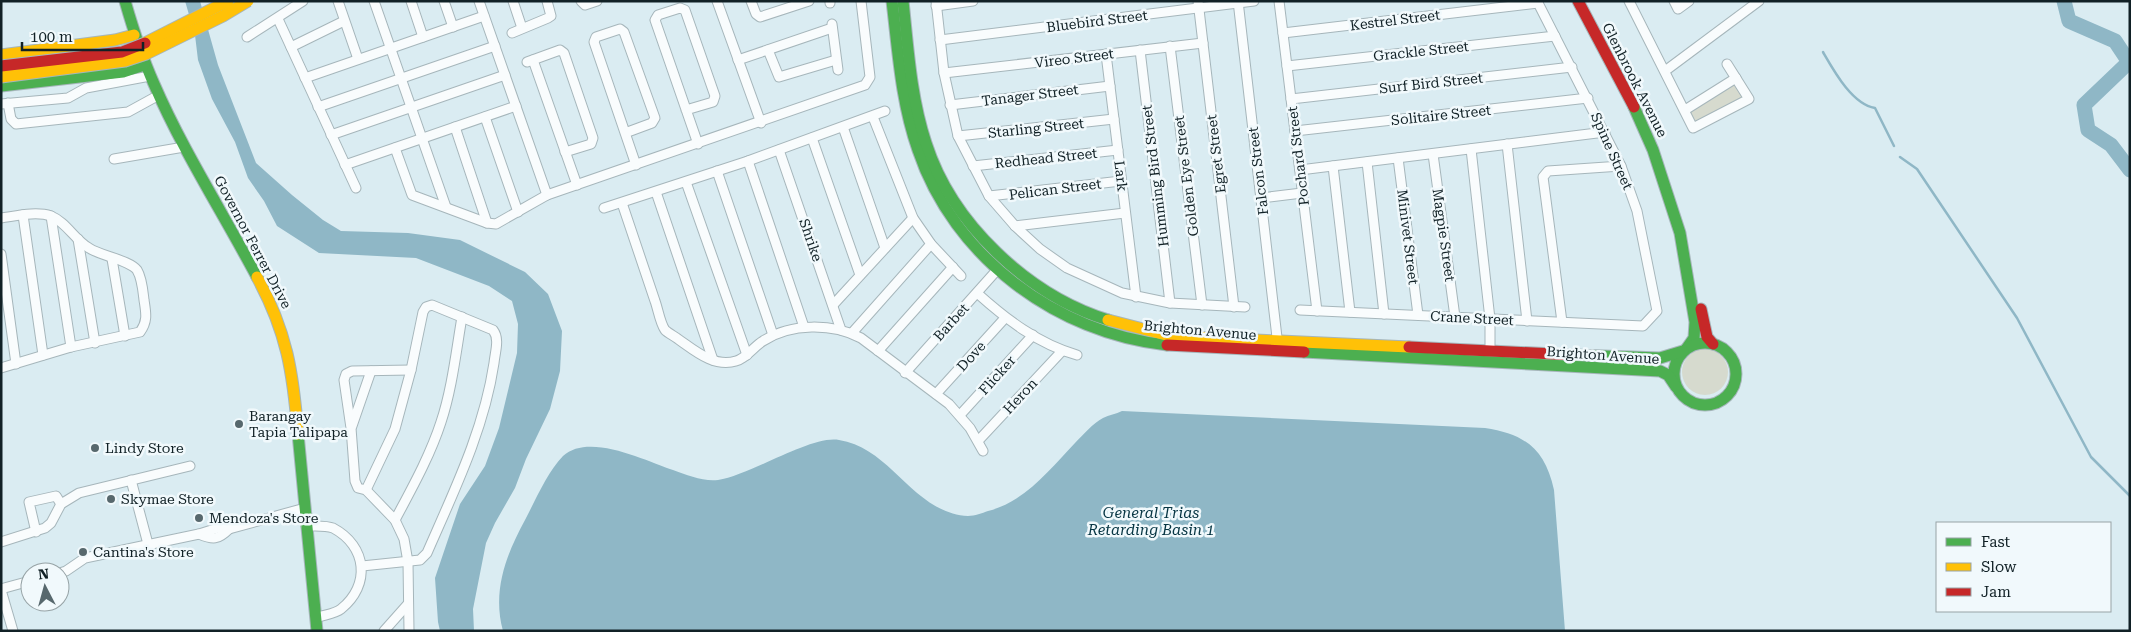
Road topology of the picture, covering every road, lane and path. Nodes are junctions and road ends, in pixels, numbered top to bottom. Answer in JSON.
{"nodes":[{"id":1,"x":125,"y":1,"type":"edge"},
{"id":2,"x":228,"y":1,"type":"edge"},
{"id":3,"x":248,"y":1,"type":"edge"},
{"id":4,"x":303,"y":1,"type":"edge"},
{"id":5,"x":338,"y":1,"type":"edge"},
{"id":6,"x":374,"y":1,"type":"edge"},
{"id":7,"x":411,"y":1,"type":"edge"},
{"id":8,"x":444,"y":1,"type":"edge"},
{"id":9,"x":479,"y":1,"type":"edge"},
{"id":10,"x":513,"y":1,"type":"edge"},
{"id":11,"x":547,"y":1,"type":"edge"},
{"id":12,"x":581,"y":1,"type":"edge"},
{"id":13,"x":597,"y":1,"type":"edge"},
{"id":14,"x":717,"y":1,"type":"edge"},
{"id":15,"x":751,"y":1,"type":"edge"},
{"id":16,"x":809,"y":1,"type":"edge"},
{"id":17,"x":861,"y":1,"type":"edge"},
{"id":18,"x":892,"y":1,"type":"edge"},
{"id":19,"x":903,"y":1,"type":"edge"},
{"id":20,"x":971,"y":1,"type":"edge"},
{"id":21,"x":1254,"y":1,"type":"edge"},
{"id":22,"x":1279,"y":1,"type":"edge"},
{"id":23,"x":1578,"y":1,"type":"edge"},
{"id":24,"x":1587,"y":1,"type":"edge"},
{"id":25,"x":1629,"y":1,"type":"edge"},
{"id":26,"x":1674,"y":1,"type":"edge"},
{"id":27,"x":1690,"y":1,"type":"edge"},
{"id":28,"x":1759,"y":1,"type":"edge"},
{"id":29,"x":1238,"y":2,"type":"edge"},
{"id":30,"x":1537,"y":2,"type":"edge"},
{"id":31,"x":936,"y":4,"type":"edge"},
{"id":32,"x":1198,"y":5,"type":"edge"},
{"id":33,"x":484,"y":16,"type":"junction"},
{"id":34,"x":278,"y":19,"type":"junction"},
{"id":35,"x":344,"y":21,"type":"junction"},
{"id":36,"x":453,"y":26,"type":"junction"},
{"id":37,"x":522,"y":28,"type":"junction"},
{"id":38,"x":512,"y":33,"type":"dead end"},
{"id":39,"x":1283,"y":33,"type":"junction"},
{"id":40,"x":134,"y":35,"type":"junction"},
{"id":41,"x":1555,"y":36,"type":"junction"},
{"id":42,"x":247,"y":37,"type":"dead end"},
{"id":43,"x":423,"y":37,"type":"junction"},
{"id":44,"x":940,"y":40,"type":"junction"},
{"id":45,"x":1203,"y":43,"type":"junction"},
{"id":46,"x":495,"y":46,"type":"junction"},
{"id":47,"x":1170,"y":46,"type":"junction"},
{"id":48,"x":291,"y":47,"type":"junction"},
{"id":49,"x":390,"y":48,"type":"junction"},
{"id":50,"x":768,"y":50,"type":"junction"},
{"id":51,"x":1140,"y":50,"type":"junction"},
{"id":52,"x":1106,"y":54,"type":"junction"},
{"id":53,"x":1,"y":55,"type":"edge"},
{"id":54,"x":358,"y":59,"type":"junction"},
{"id":55,"x":738,"y":60,"type":"junction"},
{"id":56,"x":836,"y":60,"type":"junction"},
{"id":57,"x":1727,"y":64,"type":"dead end"},
{"id":58,"x":1,"y":66,"type":"edge"},
{"id":59,"x":1287,"y":66,"type":"junction"},
{"id":60,"x":1572,"y":67,"type":"junction"},
{"id":61,"x":147,"y":70,"type":"junction"},
{"id":62,"x":838,"y":70,"type":"dead end"},
{"id":63,"x":1665,"y":71,"type":"junction"},
{"id":64,"x":944,"y":73,"type":"junction"},
{"id":65,"x":505,"y":76,"type":"junction"},
{"id":66,"x":1,"y":77,"type":"edge"},
{"id":67,"x":305,"y":78,"type":"junction"},
{"id":68,"x":401,"y":78,"type":"junction"},
{"id":69,"x":1736,"y":78,"type":"junction"},
{"id":70,"x":1,"y":86,"type":"edge"},
{"id":71,"x":1110,"y":86,"type":"junction"},
{"id":72,"x":159,"y":95,"type":"junction"},
{"id":73,"x":1588,"y":98,"type":"junction"},
{"id":74,"x":1291,"y":99,"type":"junction"},
{"id":75,"x":5,"y":104,"type":"edge"},
{"id":76,"x":950,"y":105,"type":"junction"},
{"id":77,"x":516,"y":106,"type":"junction"},
{"id":78,"x":318,"y":107,"type":"junction"},
{"id":79,"x":411,"y":108,"type":"junction"},
{"id":80,"x":686,"y":110,"type":"junction"},
{"id":81,"x":1685,"y":110,"type":"junction"},
{"id":82,"x":885,"y":111,"type":"dead end"},
{"id":83,"x":485,"y":117,"type":"junction"},
{"id":84,"x":873,"y":117,"type":"junction"},
{"id":85,"x":1114,"y":119,"type":"junction"},
{"id":86,"x":761,"y":123,"type":"junction"},
{"id":87,"x":455,"y":127,"type":"junction"},
{"id":88,"x":843,"y":127,"type":"junction"},
{"id":89,"x":1295,"y":131,"type":"junction"},
{"id":90,"x":1605,"y":132,"type":"junction"},
{"id":91,"x":625,"y":133,"type":"junction"},
{"id":92,"x":331,"y":135,"type":"junction"},
{"id":93,"x":958,"y":136,"type":"junction"},
{"id":94,"x":422,"y":138,"type":"junction"},
{"id":95,"x":812,"y":138,"type":"junction"},
{"id":96,"x":698,"y":144,"type":"junction"},
{"id":97,"x":1507,"y":144,"type":"junction"},
{"id":98,"x":184,"y":147,"type":"junction"},
{"id":99,"x":395,"y":148,"type":"junction"},
{"id":100,"x":1470,"y":149,"type":"junction"},
{"id":101,"x":779,"y":150,"type":"junction"},
{"id":102,"x":1118,"y":150,"type":"junction"},
{"id":103,"x":565,"y":152,"type":"junction"},
{"id":104,"x":1433,"y":154,"type":"junction"},
{"id":105,"x":1398,"y":158,"type":"junction"},
{"id":106,"x":114,"y":159,"type":"dead end"},
{"id":107,"x":748,"y":161,"type":"junction"},
{"id":108,"x":1367,"y":162,"type":"junction"},
{"id":109,"x":345,"y":165,"type":"junction"},
{"id":110,"x":636,"y":165,"type":"junction"},
{"id":111,"x":973,"y":166,"type":"junction"},
{"id":112,"x":1333,"y":166,"type":"junction"},
{"id":113,"x":1621,"y":166,"type":"junction"},
{"id":114,"x":1300,"y":170,"type":"junction"},
{"id":115,"x":718,"y":171,"type":"junction"},
{"id":116,"x":1121,"y":181,"type":"junction"},
{"id":117,"x":686,"y":182,"type":"junction"},
{"id":118,"x":576,"y":185,"type":"junction"},
{"id":119,"x":356,"y":188,"type":"dead end"},
{"id":120,"x":656,"y":192,"type":"junction"},
{"id":121,"x":1302,"y":193,"type":"junction"},
{"id":122,"x":547,"y":195,"type":"junction"},
{"id":123,"x":989,"y":196,"type":"junction"},
{"id":124,"x":1261,"y":198,"type":"junction"},
{"id":125,"x":622,"y":203,"type":"junction"},
{"id":126,"x":446,"y":207,"type":"junction"},
{"id":127,"x":604,"y":208,"type":"dead end"},
{"id":128,"x":518,"y":212,"type":"junction"},
{"id":129,"x":1126,"y":213,"type":"junction"},
{"id":130,"x":23,"y":215,"type":"junction"},
{"id":131,"x":51,"y":216,"type":"junction"},
{"id":132,"x":1,"y":218,"type":"edge"},
{"id":133,"x":913,"y":218,"type":"junction"},
{"id":134,"x":487,"y":224,"type":"junction"},
{"id":135,"x":1015,"y":226,"type":"junction"},
{"id":136,"x":78,"y":239,"type":"junction"},
{"id":137,"x":931,"y":244,"type":"junction"},
{"id":138,"x":885,"y":248,"type":"junction"},
{"id":139,"x":1,"y":254,"type":"edge"},
{"id":140,"x":112,"y":259,"type":"junction"},
{"id":141,"x":953,"y":267,"type":"junction"},
{"id":142,"x":997,"y":270,"type":"junction"},
{"id":143,"x":860,"y":275,"type":"junction"},
{"id":144,"x":961,"y":276,"type":"dead end"},
{"id":145,"x":977,"y":293,"type":"junction"},
{"id":146,"x":1136,"y":297,"type":"junction"},
{"id":147,"x":1170,"y":303,"type":"junction"},
{"id":148,"x":833,"y":305,"type":"junction"},
{"id":149,"x":1202,"y":306,"type":"junction"},
{"id":150,"x":1234,"y":307,"type":"junction"},
{"id":151,"x":1245,"y":307,"type":"dead end"},
{"id":152,"x":1300,"y":310,"type":"dead end"},
{"id":153,"x":1317,"y":311,"type":"junction"},
{"id":154,"x":1350,"y":312,"type":"junction"},
{"id":155,"x":1384,"y":314,"type":"junction"},
{"id":156,"x":1418,"y":315,"type":"junction"},
{"id":157,"x":462,"y":317,"type":"junction"},
{"id":158,"x":1455,"y":317,"type":"junction"},
{"id":159,"x":1005,"y":318,"type":"junction"},
{"id":160,"x":1490,"y":319,"type":"junction"},
{"id":161,"x":1527,"y":320,"type":"junction"},
{"id":162,"x":1562,"y":322,"type":"junction"},
{"id":163,"x":1643,"y":326,"type":"joint"},
{"id":164,"x":804,"y":327,"type":"junction"},
{"id":165,"x":841,"y":330,"type":"junction"},
{"id":166,"x":852,"y":333,"type":"junction"},
{"id":167,"x":773,"y":335,"type":"junction"},
{"id":168,"x":1033,"y":335,"type":"junction"},
{"id":169,"x":126,"y":336,"type":"junction"},
{"id":170,"x":95,"y":343,"type":"junction"},
{"id":171,"x":1713,"y":344,"type":"junction"},
{"id":172,"x":1278,"y":346,"type":"junction"},
{"id":173,"x":71,"y":347,"type":"junction"},
{"id":174,"x":1062,"y":350,"type":"junction"},
{"id":175,"x":1685,"y":350,"type":"junction"},
{"id":176,"x":878,"y":351,"type":"junction"},
{"id":177,"x":1490,"y":351,"type":"junction"},
{"id":178,"x":747,"y":355,"type":"junction"},
{"id":179,"x":1077,"y":355,"type":"dead end"},
{"id":180,"x":43,"y":356,"type":"junction"},
{"id":181,"x":713,"y":360,"type":"junction"},
{"id":182,"x":16,"y":364,"type":"junction"},
{"id":183,"x":1,"y":368,"type":"edge"},
{"id":184,"x":411,"y":370,"type":"junction"},
{"id":185,"x":371,"y":371,"type":"junction"},
{"id":186,"x":905,"y":373,"type":"junction"},
{"id":187,"x":1676,"y":387,"type":"junction"},
{"id":188,"x":936,"y":394,"type":"junction"},
{"id":189,"x":960,"y":415,"type":"junction"},
{"id":190,"x":351,"y":428,"type":"junction"},
{"id":191,"x":978,"y":441,"type":"junction"},
{"id":192,"x":983,"y":450,"type":"dead end"},
{"id":193,"x":190,"y":466,"type":"dead end"},
{"id":194,"x":131,"y":480,"type":"junction"},
{"id":195,"x":366,"y":490,"type":"junction"},
{"id":196,"x":60,"y":504,"type":"junction"},
{"id":197,"x":305,"y":508,"type":"junction"},
{"id":198,"x":395,"y":520,"type":"junction"},
{"id":199,"x":306,"y":526,"type":"junction"},
{"id":200,"x":36,"y":532,"type":"junction"},
{"id":201,"x":1,"y":542,"type":"edge"},
{"id":202,"x":148,"y":544,"type":"junction"},
{"id":203,"x":408,"y":562,"type":"junction"},
{"id":204,"x":362,"y":566,"type":"junction"},
{"id":205,"x":70,"y":569,"type":"edge"},
{"id":206,"x":20,"y":584,"type":"edge"},
{"id":207,"x":1,"y":590,"type":"edge"},
{"id":208,"x":408,"y":604,"type":"junction"},
{"id":209,"x":316,"y":618,"type":"junction"},
{"id":210,"x":12,"y":630,"type":"edge"},
{"id":211,"x":316,"y":631,"type":"edge"},
{"id":212,"x":384,"y":631,"type":"edge"},
{"id":213,"x":409,"y":631,"type":"edge"}],
"edges":[{"from":1,"to":40,"type":"street","name":"Governor Ferrer Drive"},
{"from":2,"to":58,"type":"street","bridge":true},
{"from":3,"to":66,"type":"street","bridge":true},
{"from":4,"to":34,"type":"street"},
{"from":5,"to":35,"type":"street"},
{"from":6,"to":49,"type":"street"},
{"from":7,"to":43,"type":"street"},
{"from":8,"to":36,"type":"street"},
{"from":9,"to":33,"type":"street"},
{"from":10,"to":37,"type":"street"},
{"from":11,"to":37,"type":"street"},
{"from":12,"to":13,"type":"street"},
{"from":14,"to":55,"type":"street"},
{"from":15,"to":16,"type":"street"},
{"from":17,"to":86,"type":"street"},
{"from":18,"to":142,"type":"street","name":"Brighton Avenue"},
{"from":19,"to":172,"type":"street","name":"Brighton Avenue"},
{"from":20,"to":31,"type":"street"},
{"from":21,"to":29,"type":"street","name":"Bluebird Street"},
{"from":22,"to":39,"type":"street","name":"Pochard Street"},
{"from":23,"to":175,"type":"street","name":"Glenbrook Avenue"},
{"from":24,"to":171,"type":"street","name":"Glenbrook Avenue"},
{"from":25,"to":63,"type":"street"},
{"from":26,"to":27,"type":"street"},
{"from":28,"to":63,"type":"street"},
{"from":29,"to":32,"type":"street","name":"Bluebird Street"},
{"from":29,"to":124,"type":"street","name":"Falcon Street"},
{"from":30,"to":39,"type":"street","name":"Kestrel Street"},
{"from":30,"to":41,"type":"street","name":"Spine Street"},
{"from":31,"to":44,"type":"street"},
{"from":32,"to":44,"type":"street","name":"Bluebird Street"},
{"from":32,"to":45,"type":"street","name":"Egret Street"},
{"from":33,"to":36,"type":"street"},
{"from":33,"to":46,"type":"street"},
{"from":34,"to":42,"type":"street"},
{"from":34,"to":48,"type":"street"},
{"from":35,"to":48,"type":"street"},
{"from":35,"to":54,"type":"street"},
{"from":36,"to":43,"type":"street"},
{"from":37,"to":38,"type":"street"},
{"from":39,"to":59,"type":"street","name":"Pochard Street"},
{"from":40,"to":53,"type":"street"},
{"from":40,"to":61,"type":"street","name":"Governor Ferrer Drive"},
{"from":41,"to":59,"type":"street","name":"Grackle Street"},
{"from":41,"to":60,"type":"street","name":"Spine Street"},
{"from":43,"to":49,"type":"street"},
{"from":44,"to":64,"type":"street"},
{"from":45,"to":47,"type":"street","name":"Vireo Street"},
{"from":45,"to":150,"type":"street","name":"Egret Street"},
{"from":46,"to":65,"type":"street"},
{"from":46,"to":68,"type":"street"},
{"from":47,"to":51,"type":"street","name":"Vireo Street"},
{"from":47,"to":149,"type":"street","name":"Golden Eye Street"},
{"from":48,"to":67,"type":"street"},
{"from":49,"to":54,"type":"street"},
{"from":49,"to":68,"type":"street"},
{"from":50,"to":55,"type":"street"},
{"from":50,"to":56,"type":"street"},
{"from":50,"to":56,"type":"street"},
{"from":51,"to":52,"type":"street","name":"Vireo Street"},
{"from":51,"to":147,"type":"street","name":"Humming Bird Street"},
{"from":52,"to":64,"type":"street","name":"Vireo Street"},
{"from":52,"to":71,"type":"street","name":"Lark"},
{"from":54,"to":67,"type":"street"},
{"from":55,"to":86,"type":"street"},
{"from":56,"to":62,"type":"street"},
{"from":57,"to":69,"type":"street"},
{"from":59,"to":74,"type":"street","name":"Pochard Street"},
{"from":60,"to":73,"type":"street","name":"Spine Street"},
{"from":60,"to":74,"type":"street","name":"Surf Bird Street"},
{"from":61,"to":70,"type":"street"},
{"from":61,"to":72,"type":"street","name":"Governor Ferrer Drive"},
{"from":61,"to":75,"type":"street"},
{"from":63,"to":81,"type":"street"},
{"from":64,"to":76,"type":"street"},
{"from":65,"to":77,"type":"street"},
{"from":65,"to":79,"type":"street"},
{"from":67,"to":78,"type":"street"},
{"from":68,"to":78,"type":"street"},
{"from":68,"to":79,"type":"street"},
{"from":69,"to":81,"type":"street"},
{"from":69,"to":81,"type":"street"},
{"from":71,"to":76,"type":"street","name":"Tanager Street"},
{"from":71,"to":85,"type":"street","name":"Lark"},
{"from":72,"to":75,"type":"street"},
{"from":72,"to":98,"type":"street","name":"Governor Ferrer Drive"},
{"from":73,"to":89,"type":"street","name":"Solitaire Street"},
{"from":73,"to":90,"type":"street","name":"Spine Street"},
{"from":74,"to":89,"type":"street","name":"Pochard Street"},
{"from":76,"to":93,"type":"street"},
{"from":77,"to":83,"type":"street"},
{"from":77,"to":122,"type":"street"},
{"from":78,"to":92,"type":"street"},
{"from":79,"to":92,"type":"street"},
{"from":79,"to":94,"type":"street"},
{"from":80,"to":80,"type":"street"},
{"from":80,"to":96,"type":"street"},
{"from":82,"to":84,"type":"street"},
{"from":83,"to":87,"type":"street"},
{"from":83,"to":128,"type":"street"},
{"from":84,"to":88,"type":"street"},
{"from":84,"to":133,"type":"street"},
{"from":85,"to":93,"type":"street","name":"Starling Street"},
{"from":85,"to":102,"type":"street","name":"Lark"},
{"from":86,"to":96,"type":"street"},
{"from":87,"to":94,"type":"street"},
{"from":87,"to":134,"type":"street"},
{"from":88,"to":95,"type":"street"},
{"from":88,"to":138,"type":"street"},
{"from":89,"to":114,"type":"street","name":"Pochard Street"},
{"from":90,"to":97,"type":"street"},
{"from":90,"to":113,"type":"street","name":"Spine Street"},
{"from":91,"to":91,"type":"street"},
{"from":91,"to":110,"type":"street"},
{"from":92,"to":109,"type":"street"},
{"from":93,"to":111,"type":"street"},
{"from":94,"to":99,"type":"street"},
{"from":94,"to":126,"type":"street"},
{"from":95,"to":101,"type":"street"},
{"from":95,"to":143,"type":"street"},
{"from":96,"to":110,"type":"street"},
{"from":97,"to":100,"type":"street"},
{"from":97,"to":161,"type":"street"},
{"from":98,"to":106,"type":"street"},
{"from":98,"to":197,"type":"street","name":"Governor Ferrer Drive"},
{"from":99,"to":109,"type":"street"},
{"from":99,"to":126,"type":"street"},
{"from":100,"to":104,"type":"street"},
{"from":100,"to":160,"type":"street"},
{"from":101,"to":107,"type":"street"},
{"from":101,"to":148,"type":"street","name":"Shrike"},
{"from":102,"to":111,"type":"street","name":"Redhead Street"},
{"from":102,"to":116,"type":"street","name":"Lark"},
{"from":103,"to":103,"type":"street"},
{"from":103,"to":118,"type":"street"},
{"from":104,"to":105,"type":"street"},
{"from":104,"to":158,"type":"street","name":"Magpie Street"},
{"from":105,"to":108,"type":"street"},
{"from":105,"to":156,"type":"street","name":"Minivet Street"},
{"from":107,"to":115,"type":"street"},
{"from":107,"to":164,"type":"street"},
{"from":108,"to":112,"type":"street"},
{"from":108,"to":155,"type":"street"},
{"from":109,"to":119,"type":"street"},
{"from":110,"to":118,"type":"street"},
{"from":111,"to":123,"type":"street"},
{"from":112,"to":114,"type":"street"},
{"from":112,"to":154,"type":"street"},
{"from":113,"to":162,"type":"street"},
{"from":113,"to":163,"type":"street","name":"Spine Street"},
{"from":114,"to":121,"type":"street","name":"Pochard Street"},
{"from":115,"to":117,"type":"street"},
{"from":115,"to":167,"type":"street"},
{"from":116,"to":123,"type":"street","name":"Pelican Street"},
{"from":116,"to":129,"type":"street","name":"Lark"},
{"from":117,"to":120,"type":"street"},
{"from":117,"to":178,"type":"street"},
{"from":118,"to":122,"type":"street"},
{"from":120,"to":125,"type":"street"},
{"from":120,"to":181,"type":"street"},
{"from":121,"to":124,"type":"street"},
{"from":121,"to":153,"type":"street","name":"Pochard Street"},
{"from":122,"to":128,"type":"street"},
{"from":123,"to":135,"type":"street"},
{"from":124,"to":172,"type":"street","name":"Falcon Street"},
{"from":125,"to":127,"type":"street"},
{"from":125,"to":181,"type":"street"},
{"from":126,"to":134,"type":"street"},
{"from":128,"to":134,"type":"street"},
{"from":129,"to":135,"type":"street"},
{"from":129,"to":146,"type":"street","name":"Lark"},
{"from":130,"to":131,"type":"street"},
{"from":130,"to":132,"type":"street"},
{"from":130,"to":180,"type":"street"},
{"from":131,"to":136,"type":"street"},
{"from":131,"to":173,"type":"street"},
{"from":133,"to":137,"type":"street"},
{"from":133,"to":138,"type":"street"},
{"from":135,"to":146,"type":"street"},
{"from":136,"to":140,"type":"street"},
{"from":136,"to":170,"type":"street"},
{"from":137,"to":141,"type":"street"},
{"from":137,"to":166,"type":"street"},
{"from":138,"to":143,"type":"street"},
{"from":139,"to":182,"type":"street"},
{"from":140,"to":169,"type":"street"},
{"from":140,"to":169,"type":"street"},
{"from":141,"to":144,"type":"street"},
{"from":141,"to":176,"type":"street"},
{"from":142,"to":145,"type":"street","name":"Barbet"},
{"from":142,"to":172,"type":"street","name":"Brighton Avenue"},
{"from":143,"to":148,"type":"street"},
{"from":145,"to":159,"type":"street"},
{"from":145,"to":186,"type":"street","name":"Barbet"},
{"from":146,"to":147,"type":"street"},
{"from":147,"to":149,"type":"street"},
{"from":148,"to":165,"type":"street","name":"Shrike"},
{"from":149,"to":150,"type":"street"},
{"from":150,"to":151,"type":"street"},
{"from":152,"to":153,"type":"street","name":"Crane Street"},
{"from":153,"to":154,"type":"street","name":"Crane Street"},
{"from":154,"to":155,"type":"street","name":"Crane Street"},
{"from":155,"to":156,"type":"street","name":"Crane Street"},
{"from":156,"to":158,"type":"street","name":"Crane Street"},
{"from":157,"to":184,"type":"street"},
{"from":157,"to":198,"type":"street"},
{"from":157,"to":203,"type":"street"},
{"from":158,"to":160,"type":"street","name":"Crane Street"},
{"from":159,"to":168,"type":"street"},
{"from":159,"to":188,"type":"street","name":"Dove"},
{"from":160,"to":161,"type":"street","name":"Crane Street"},
{"from":160,"to":177,"type":"street"},
{"from":161,"to":162,"type":"street","name":"Crane Street"},
{"from":162,"to":163,"type":"street","name":"Crane Street"},
{"from":164,"to":165,"type":"street"},
{"from":164,"to":167,"type":"street"},
{"from":165,"to":166,"type":"street"},
{"from":166,"to":176,"type":"street"},
{"from":167,"to":178,"type":"street"},
{"from":168,"to":174,"type":"street"},
{"from":168,"to":189,"type":"street","name":"Flicker"},
{"from":169,"to":170,"type":"street"},
{"from":170,"to":173,"type":"street"},
{"from":171,"to":175,"type":"street"},
{"from":171,"to":187,"type":"street"},
{"from":172,"to":177,"type":"street","name":"Brighton Avenue"},
{"from":172,"to":187,"type":"street","name":"Brighton Avenue"},
{"from":173,"to":180,"type":"street"},
{"from":174,"to":179,"type":"street"},
{"from":174,"to":191,"type":"street","name":"Heron"},
{"from":175,"to":177,"type":"street","name":"Brighton Avenue"},
{"from":175,"to":187,"type":"street"},
{"from":176,"to":186,"type":"street"},
{"from":178,"to":181,"type":"street"},
{"from":180,"to":182,"type":"street"},
{"from":182,"to":183,"type":"street"},
{"from":184,"to":185,"type":"street"},
{"from":184,"to":195,"type":"street"},
{"from":185,"to":190,"type":"street"},
{"from":185,"to":190,"type":"street"},
{"from":186,"to":188,"type":"street"},
{"from":188,"to":189,"type":"street"},
{"from":189,"to":191,"type":"street"},
{"from":190,"to":195,"type":"street"},
{"from":191,"to":192,"type":"street"},
{"from":193,"to":194,"type":"street"},
{"from":194,"to":196,"type":"street"},
{"from":194,"to":202,"type":"street"},
{"from":195,"to":198,"type":"street"},
{"from":196,"to":200,"type":"street"},
{"from":196,"to":200,"type":"street"},
{"from":197,"to":199,"type":"street","name":"Governor Ferrer Drive"},
{"from":197,"to":202,"type":"street"},
{"from":198,"to":203,"type":"street"},
{"from":199,"to":204,"type":"street"},
{"from":199,"to":209,"type":"street","name":"Governor Ferrer Drive"},
{"from":200,"to":201,"type":"street"},
{"from":202,"to":205,"type":"street"},
{"from":203,"to":204,"type":"street"},
{"from":203,"to":208,"type":"street"},
{"from":204,"to":209,"type":"street"},
{"from":206,"to":207,"type":"street"},
{"from":207,"to":210,"type":"street"},
{"from":208,"to":212,"type":"street"},
{"from":208,"to":213,"type":"street"},
{"from":209,"to":211,"type":"street","name":"Governor Ferrer Drive"}]}
